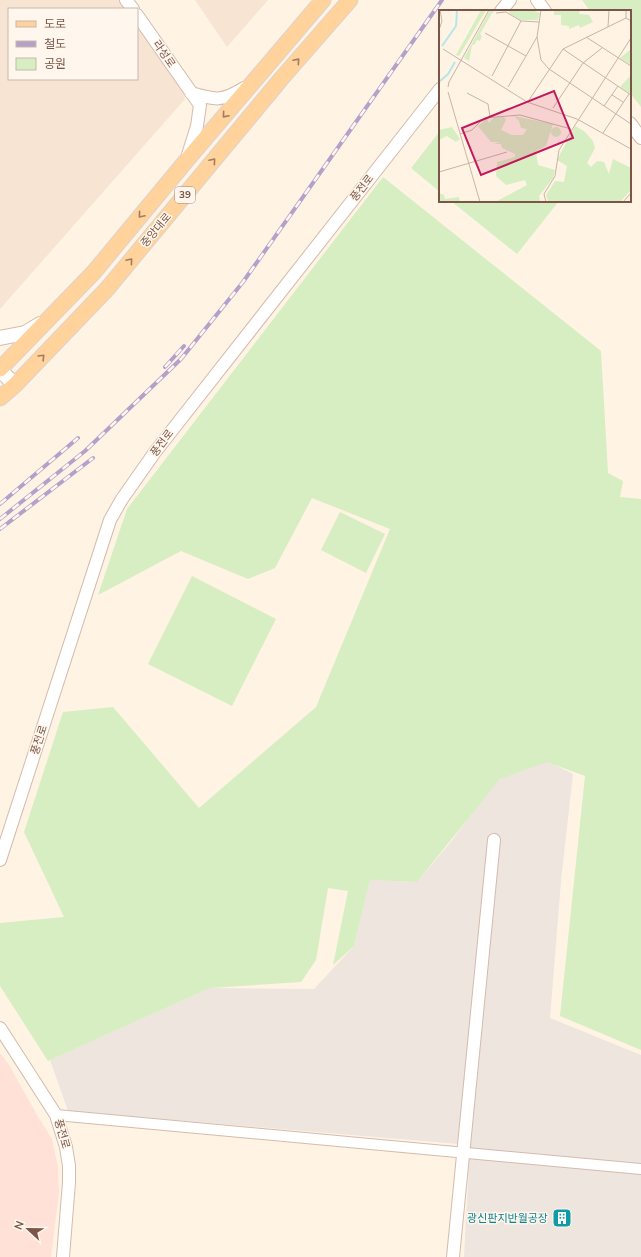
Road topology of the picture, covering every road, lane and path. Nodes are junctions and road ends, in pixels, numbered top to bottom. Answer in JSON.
{"nodes":[{"id":1,"x":323,"y":0,"type":"edge"},
{"id":2,"x":350,"y":0,"type":"edge"},
{"id":3,"x":510,"y":0,"type":"edge"},
{"id":4,"x":537,"y":0,"type":"edge"},
{"id":5,"x":502,"y":10,"type":"edge"},
{"id":6,"x":544,"y":10,"type":"edge"},
{"id":7,"x":138,"y":16,"type":"edge"},
{"id":8,"x":253,"y":82,"type":"junction"},
{"id":9,"x":439,"y":90,"type":"edge"},
{"id":10,"x":191,"y":93,"type":"junction"},
{"id":11,"x":631,"y":124,"type":"edge"},
{"id":12,"x":641,"y":138,"type":"edge"},
{"id":13,"x":186,"y":161,"type":"junction"},
{"id":14,"x":49,"y":318,"type":"junction"},
{"id":15,"x":0,"y":338,"type":"edge"},
{"id":16,"x":0,"y":370,"type":"edge"},
{"id":17,"x":15,"y":385,"type":"junction"},
{"id":18,"x":0,"y":398,"type":"edge"},
{"id":19,"x":494,"y":840,"type":"dead end"},
{"id":20,"x":0,"y":860,"type":"edge"},
{"id":21,"x":0,"y":1028,"type":"edge"},
{"id":22,"x":56,"y":1115,"type":"junction"},
{"id":23,"x":464,"y":1153,"type":"junction"},
{"id":24,"x":641,"y":1169,"type":"edge"},
{"id":25,"x":63,"y":1257,"type":"edge"},
{"id":26,"x":453,"y":1257,"type":"edge"}],
"edges":[{"from":1,"to":8,"type":"main road","number":"39"},
{"from":17,"to":2,"type":"main road","name":"중앙대로","number":"39","one_way":true},
{"from":3,"to":5,"type":"street"},
{"from":4,"to":6,"type":"street"},
{"from":7,"to":10,"type":"street","name":"라성로"},
{"from":8,"to":10,"type":"street"},
{"from":8,"to":13,"type":"main road","number":"39","one_way":true},
{"from":9,"to":20,"type":"street","name":"풍전로"},
{"from":10,"to":13,"type":"street","name":"라성로"},
{"from":11,"to":12,"type":"street"},
{"from":13,"to":14,"type":"main road","number":"39","one_way":true},
{"from":14,"to":15,"type":"main road"},
{"from":14,"to":16,"type":"main road","number":"39"},
{"from":16,"to":17,"type":"main road"},
{"from":17,"to":18,"type":"main road","name":"중앙대로","number":"39"},
{"from":19,"to":23,"type":"street"},
{"from":21,"to":22,"type":"street","name":"풍전로"},
{"from":22,"to":23,"type":"street"},
{"from":22,"to":25,"type":"street","name":"풍전로"},
{"from":23,"to":24,"type":"street"},
{"from":23,"to":26,"type":"street"}]}
